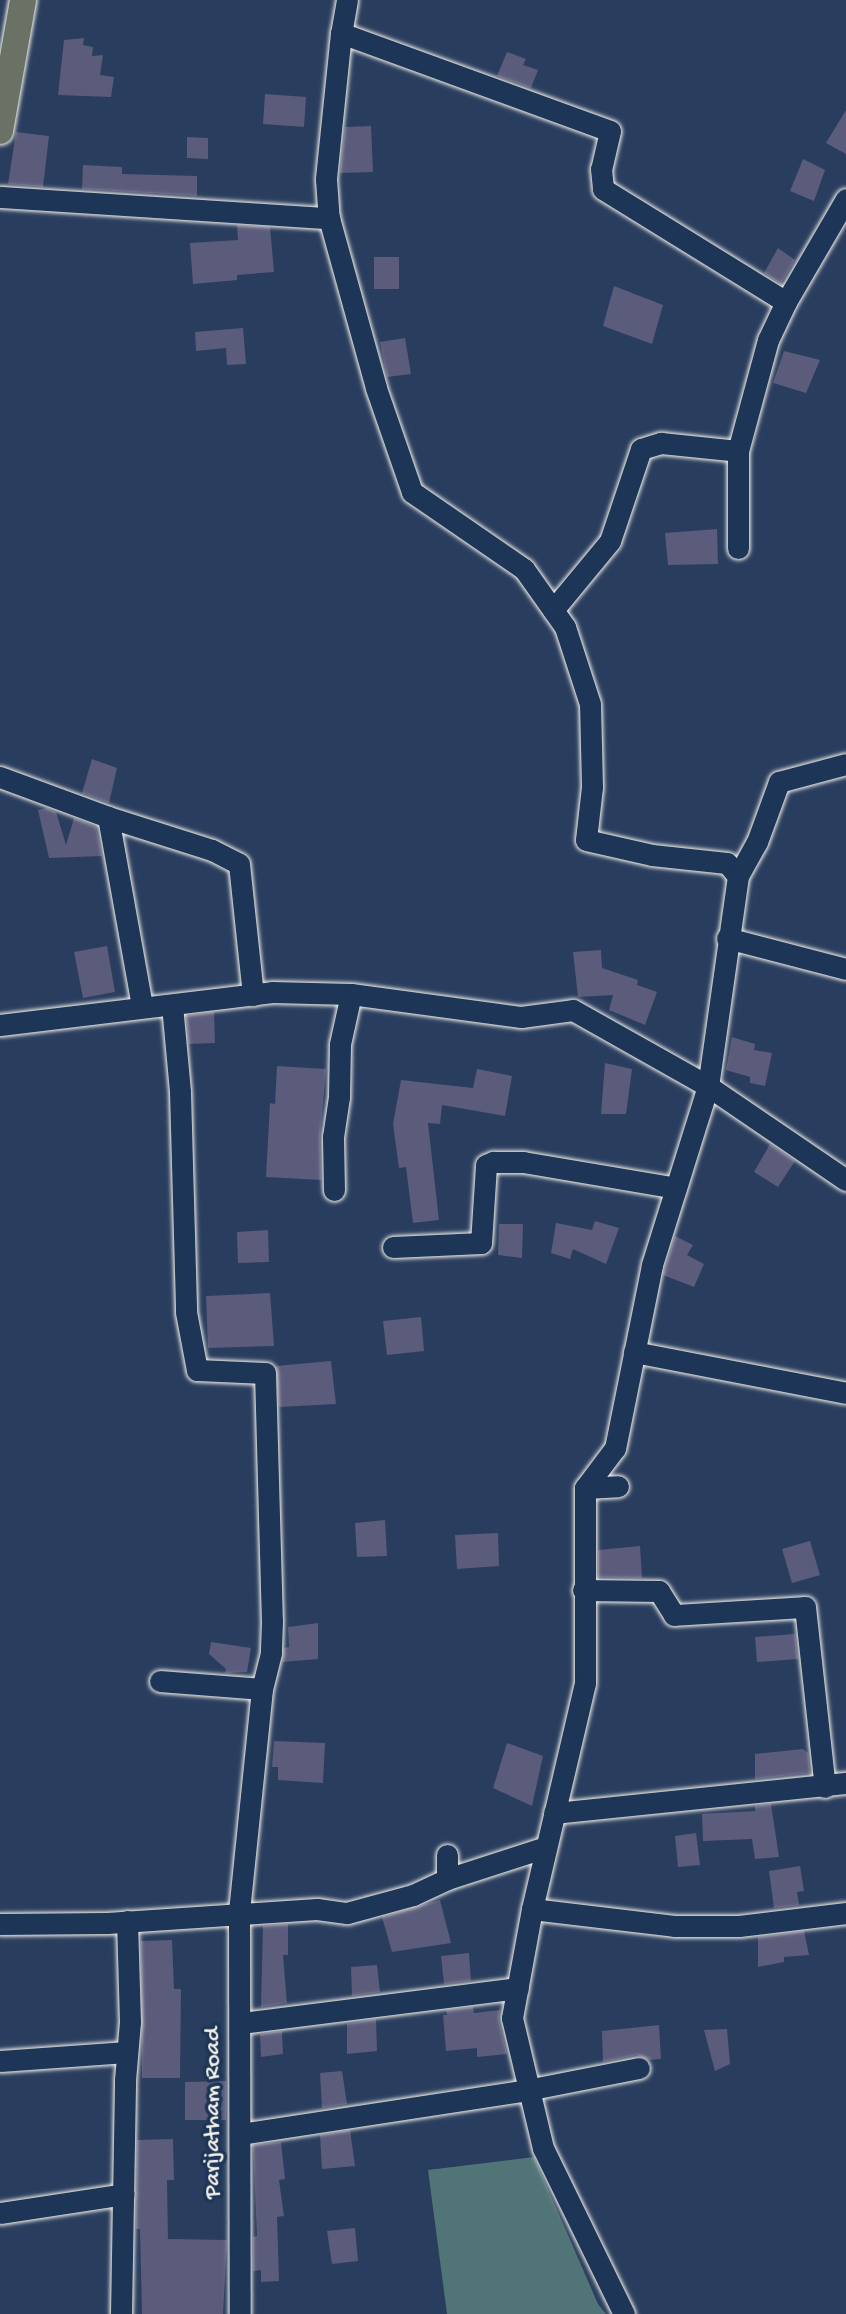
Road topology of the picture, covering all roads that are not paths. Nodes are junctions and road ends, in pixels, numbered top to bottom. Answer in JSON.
{"nodes":[{"id":1,"x":23,"y":0,"type":"edge"},
{"id":2,"x":348,"y":0,"type":"edge"},
{"id":3,"x":341,"y":33,"type":"junction"},
{"id":4,"x":0,"y":131,"type":"edge"},
{"id":5,"x":0,"y":197,"type":"edge"},
{"id":6,"x":846,"y":199,"type":"edge"},
{"id":7,"x":329,"y":218,"type":"junction"},
{"id":8,"x":786,"y":302,"type":"junction"},
{"id":9,"x":738,"y":451,"type":"junction"},
{"id":10,"x":738,"y":548,"type":"dead end"},
{"id":11,"x":553,"y":610,"type":"junction"},
{"id":12,"x":846,"y":764,"type":"edge"},
{"id":13,"x":0,"y":777,"type":"edge"},
{"id":14,"x":107,"y":817,"type":"junction"},
{"id":15,"x":738,"y":876,"type":"junction"},
{"id":16,"x":727,"y":938,"type":"junction"},
{"id":17,"x":846,"y":969,"type":"edge"},
{"id":18,"x":253,"y":995,"type":"junction"},
{"id":19,"x":351,"y":995,"type":"junction"},
{"id":20,"x":172,"y":1005,"type":"junction"},
{"id":21,"x":142,"y":1006,"type":"junction"},
{"id":22,"x":0,"y":1025,"type":"edge"},
{"id":23,"x":708,"y":1086,"type":"junction"},
{"id":24,"x":846,"y":1180,"type":"edge"},
{"id":25,"x":676,"y":1188,"type":"junction"},
{"id":26,"x":334,"y":1190,"type":"dead end"},
{"id":27,"x":393,"y":1247,"type":"dead end"},
{"id":28,"x":634,"y":1352,"type":"junction"},
{"id":29,"x":846,"y":1393,"type":"edge"},
{"id":30,"x":618,"y":1486,"type":"dead end"},
{"id":31,"x":585,"y":1488,"type":"junction"},
{"id":32,"x":583,"y":1590,"type":"junction"},
{"id":33,"x":160,"y":1681,"type":"dead end"},
{"id":34,"x":262,"y":1689,"type":"junction"},
{"id":35,"x":846,"y":1783,"type":"edge"},
{"id":36,"x":825,"y":1787,"type":"junction"},
{"id":37,"x":554,"y":1813,"type":"junction"},
{"id":38,"x":546,"y":1847,"type":"junction"},
{"id":39,"x":447,"y":1855,"type":"dead end"},
{"id":40,"x":447,"y":1880,"type":"junction"},
{"id":41,"x":532,"y":1909,"type":"junction"},
{"id":42,"x":239,"y":1913,"type":"junction"},
{"id":43,"x":846,"y":1913,"type":"edge"},
{"id":44,"x":127,"y":1921,"type":"junction"},
{"id":45,"x":0,"y":1924,"type":"edge"},
{"id":46,"x":517,"y":1988,"type":"junction"},
{"id":47,"x":241,"y":2023,"type":"junction"},
{"id":48,"x":127,"y":2052,"type":"junction"},
{"id":49,"x":0,"y":2061,"type":"edge"},
{"id":50,"x":639,"y":2068,"type":"dead end"},
{"id":51,"x":527,"y":2090,"type":"junction"},
{"id":52,"x":240,"y":2134,"type":"junction"},
{"id":53,"x":124,"y":2194,"type":"junction"},
{"id":54,"x":0,"y":2213,"type":"edge"},
{"id":55,"x":121,"y":2314,"type":"edge"},
{"id":56,"x":240,"y":2314,"type":"edge"},
{"id":57,"x":624,"y":2314,"type":"edge"}],
"edges":[{"from":1,"to":4,"type":"main road"},
{"from":2,"to":3,"type":"street"},
{"from":3,"to":7,"type":"street"},
{"from":3,"to":8,"type":"street"},
{"from":5,"to":7,"type":"street"},
{"from":6,"to":8,"type":"street"},
{"from":7,"to":11,"type":"street"},
{"from":8,"to":9,"type":"street"},
{"from":9,"to":10,"type":"street"},
{"from":9,"to":11,"type":"street"},
{"from":11,"to":15,"type":"street"},
{"from":12,"to":15,"type":"street"},
{"from":13,"to":14,"type":"street"},
{"from":14,"to":18,"type":"street"},
{"from":14,"to":21,"type":"street"},
{"from":15,"to":16,"type":"street"},
{"from":16,"to":17,"type":"street"},
{"from":16,"to":23,"type":"street"},
{"from":18,"to":19,"type":"street"},
{"from":18,"to":20,"type":"street"},
{"from":19,"to":23,"type":"street"},
{"from":19,"to":26,"type":"street"},
{"from":20,"to":21,"type":"street"},
{"from":20,"to":34,"type":"street","name":"Parijatham Road"},
{"from":21,"to":22,"type":"street"},
{"from":23,"to":24,"type":"street"},
{"from":23,"to":25,"type":"street"},
{"from":25,"to":27,"type":"street"},
{"from":25,"to":28,"type":"street"},
{"from":28,"to":29,"type":"street"},
{"from":28,"to":31,"type":"street"},
{"from":30,"to":31,"type":"street"},
{"from":31,"to":32,"type":"street"},
{"from":32,"to":36,"type":"street"},
{"from":32,"to":37,"type":"street"},
{"from":33,"to":34,"type":"street"},
{"from":34,"to":42,"type":"street","name":"Parijatham Road"},
{"from":35,"to":36,"type":"street"},
{"from":36,"to":37,"type":"street"},
{"from":37,"to":38,"type":"street"},
{"from":38,"to":40,"type":"street"},
{"from":38,"to":41,"type":"street"},
{"from":39,"to":40,"type":"street"},
{"from":40,"to":42,"type":"street"},
{"from":41,"to":43,"type":"street"},
{"from":41,"to":46,"type":"street"},
{"from":42,"to":44,"type":"street"},
{"from":42,"to":47,"type":"street","name":"Parijatham Road"},
{"from":44,"to":45,"type":"street"},
{"from":44,"to":48,"type":"street"},
{"from":46,"to":47,"type":"street"},
{"from":46,"to":51,"type":"street"},
{"from":47,"to":52,"type":"street","name":"Parijatham Road"},
{"from":48,"to":49,"type":"street"},
{"from":48,"to":53,"type":"street"},
{"from":50,"to":51,"type":"street"},
{"from":51,"to":52,"type":"street"},
{"from":51,"to":57,"type":"street"},
{"from":52,"to":56,"type":"street","name":"Parijatham Road"},
{"from":53,"to":54,"type":"street"},
{"from":53,"to":55,"type":"street"}]}
